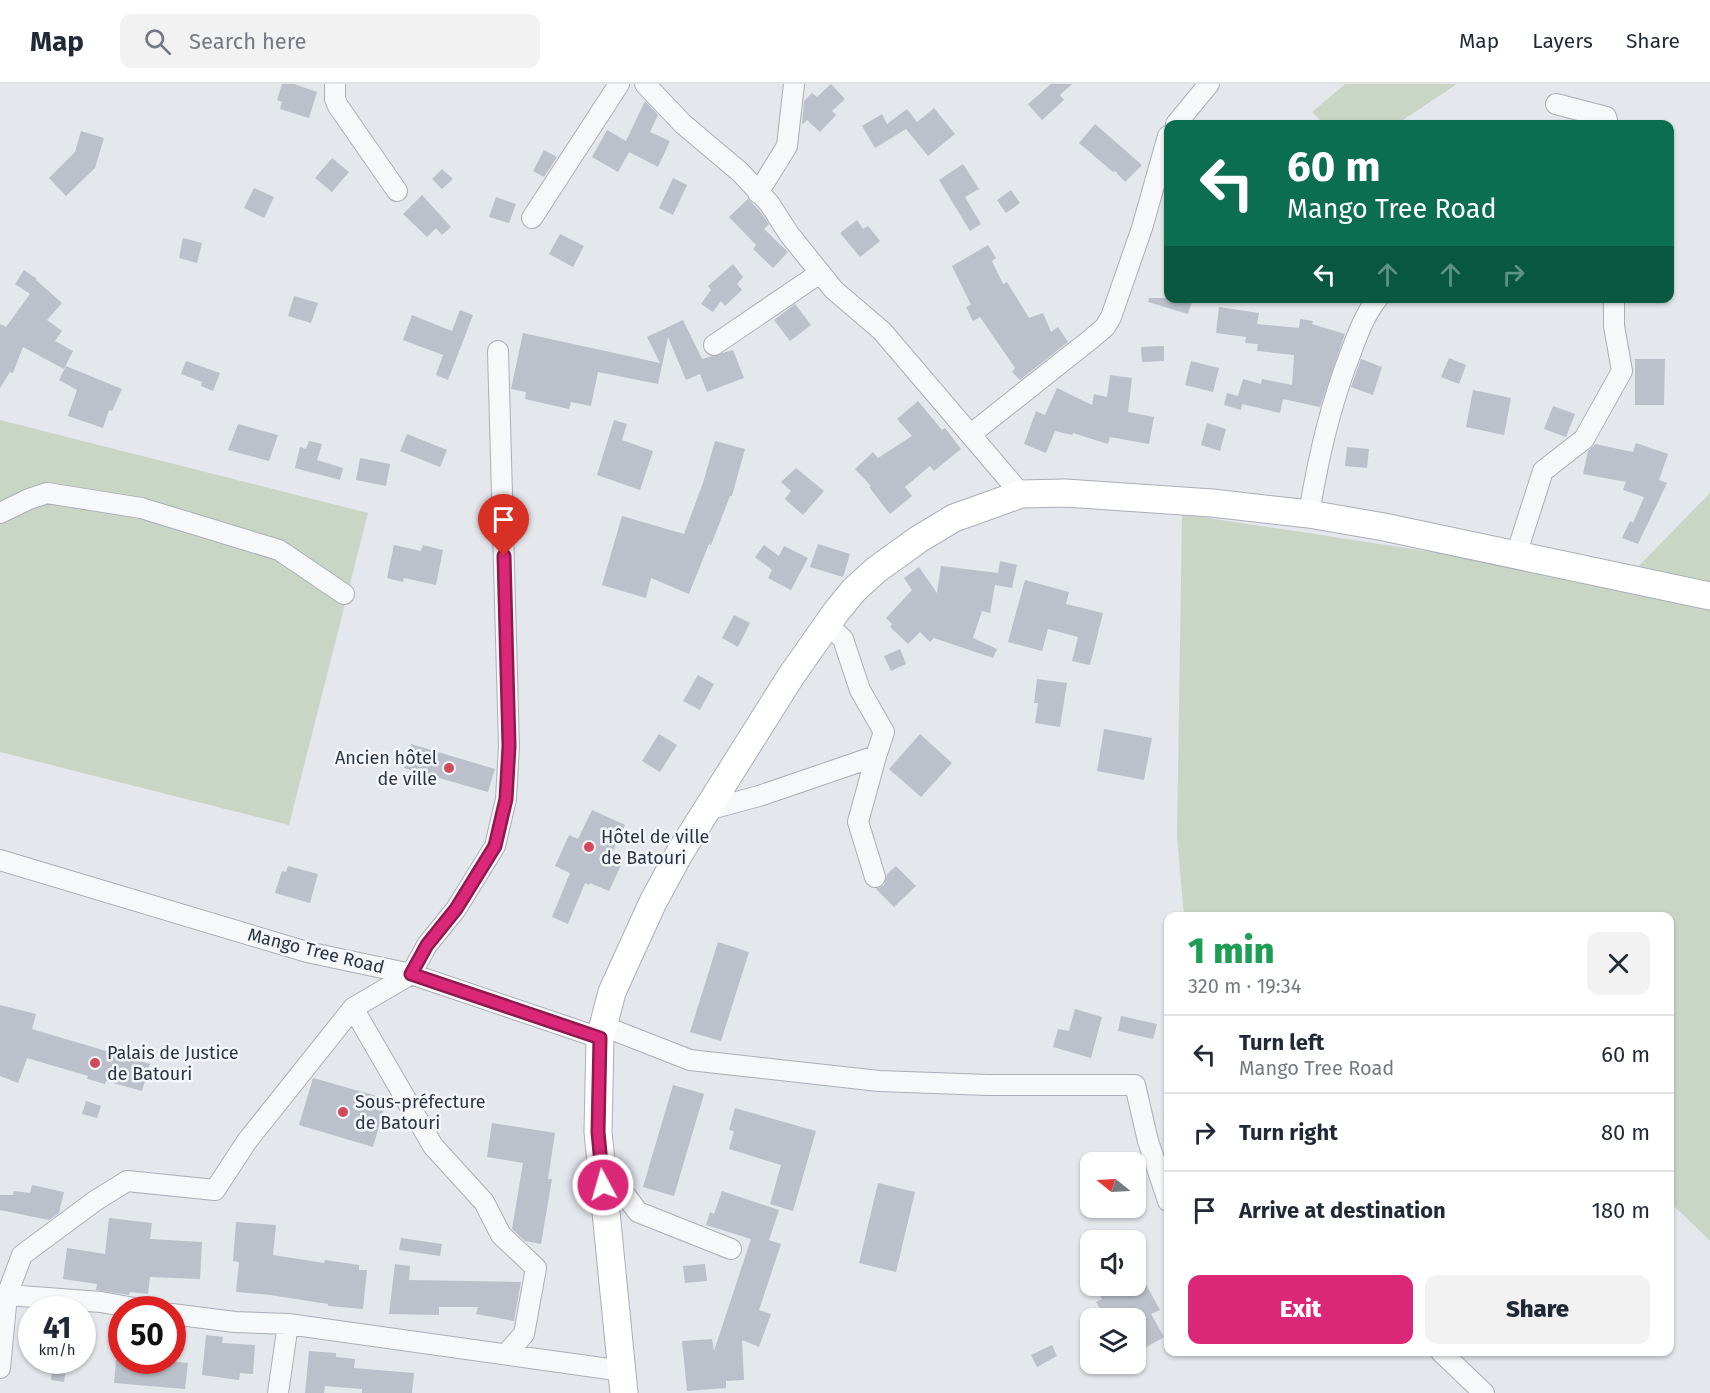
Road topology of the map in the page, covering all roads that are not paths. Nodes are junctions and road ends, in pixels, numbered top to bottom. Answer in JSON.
{"nodes":[{"id":1,"x":335,"y":84,"type":"edge"},
{"id":2,"x":619,"y":84,"type":"edge"},
{"id":3,"x":645,"y":84,"type":"edge"},
{"id":4,"x":794,"y":84,"type":"edge"},
{"id":5,"x":1209,"y":84,"type":"edge"},
{"id":6,"x":1556,"y":104,"type":"dead end"},
{"id":7,"x":1179,"y":120,"type":"edge"},
{"id":8,"x":1607,"y":120,"type":"edge"},
{"id":9,"x":1164,"y":150,"type":"edge"},
{"id":10,"x":397,"y":191,"type":"dead end"},
{"id":11,"x":758,"y":193,"type":"junction"},
{"id":12,"x":532,"y":218,"type":"dead end"},
{"id":13,"x":820,"y":273,"type":"junction"},
{"id":14,"x":1374,"y":303,"type":"edge"},
{"id":15,"x":1614,"y":303,"type":"edge"},
{"id":16,"x":714,"y":345,"type":"dead end"},
{"id":17,"x":498,"y":351,"type":"dead end"},
{"id":18,"x":971,"y":434,"type":"junction"},
{"id":19,"x":1021,"y":494,"type":"junction"},
{"id":20,"x":0,"y":513,"type":"edge"},
{"id":21,"x":1309,"y":514,"type":"junction"},
{"id":22,"x":1516,"y":555,"type":"junction"},
{"id":23,"x":344,"y":594,"type":"dead end"},
{"id":24,"x":1710,"y":596,"type":"edge"},
{"id":25,"x":827,"y":624,"type":"junction"},
{"id":26,"x":876,"y":756,"type":"junction"},
{"id":27,"x":707,"y":810,"type":"junction"},
{"id":28,"x":0,"y":861,"type":"edge"},
{"id":29,"x":875,"y":877,"type":"dead end"},
{"id":30,"x":411,"y":974,"type":"junction"},
{"id":31,"x":354,"y":1008,"type":"junction"},
{"id":32,"x":601,"y":1032,"type":"junction"},
{"id":33,"x":601,"y":1163,"type":"junction"},
{"id":34,"x":1164,"y":1189,"type":"edge"},
{"id":35,"x":731,"y":1249,"type":"dead end"},
{"id":36,"x":4,"y":1296,"type":"edge"},
{"id":37,"x":108,"y":1303,"type":"edge"},
{"id":38,"x":186,"y":1316,"type":"edge"},
{"id":39,"x":288,"y":1324,"type":"junction"},
{"id":40,"x":506,"y":1354,"type":"junction"},
{"id":41,"x":1445,"y":1356,"type":"edge"},
{"id":42,"x":0,"y":1368,"type":"edge"},
{"id":43,"x":623,"y":1382,"type":"edge"},
{"id":44,"x":278,"y":1393,"type":"edge"},
{"id":45,"x":1484,"y":1393,"type":"edge"}],
"edges":[{"from":1,"to":10,"type":"street"},
{"from":2,"to":12,"type":"street"},
{"from":3,"to":11,"type":"street"},
{"from":4,"to":11,"type":"street"},
{"from":5,"to":7,"type":"street"},
{"from":6,"to":8,"type":"street"},
{"from":9,"to":18,"type":"street"},
{"from":11,"to":13,"type":"street"},
{"from":13,"to":16,"type":"street"},
{"from":13,"to":18,"type":"street"},
{"from":14,"to":21,"type":"street"},
{"from":15,"to":22,"type":"street"},
{"from":17,"to":30,"type":"street"},
{"from":18,"to":19,"type":"street"},
{"from":19,"to":21,"type":"main road"},
{"from":19,"to":25,"type":"main road"},
{"from":20,"to":23,"type":"street"},
{"from":21,"to":22,"type":"main road"},
{"from":22,"to":24,"type":"main road"},
{"from":25,"to":26,"type":"street"},
{"from":25,"to":27,"type":"main road"},
{"from":26,"to":27,"type":"street"},
{"from":26,"to":29,"type":"street"},
{"from":27,"to":32,"type":"main road"},
{"from":28,"to":30,"type":"street","name":"Mango Tree Road"},
{"from":30,"to":31,"type":"street"},
{"from":30,"to":32,"type":"street","name":"Mango Tree Road"},
{"from":31,"to":36,"type":"street"},
{"from":31,"to":40,"type":"street"},
{"from":32,"to":33,"type":"main road"},
{"from":32,"to":34,"type":"street","name":"Mango Tree Road"},
{"from":33,"to":35,"type":"street"},
{"from":33,"to":43,"type":"main road"},
{"from":36,"to":37,"type":"street"},
{"from":36,"to":42,"type":"street"},
{"from":38,"to":39,"type":"street"},
{"from":39,"to":40,"type":"street"},
{"from":39,"to":44,"type":"street"},
{"from":40,"to":43,"type":"street"},
{"from":41,"to":45,"type":"street"}]}
